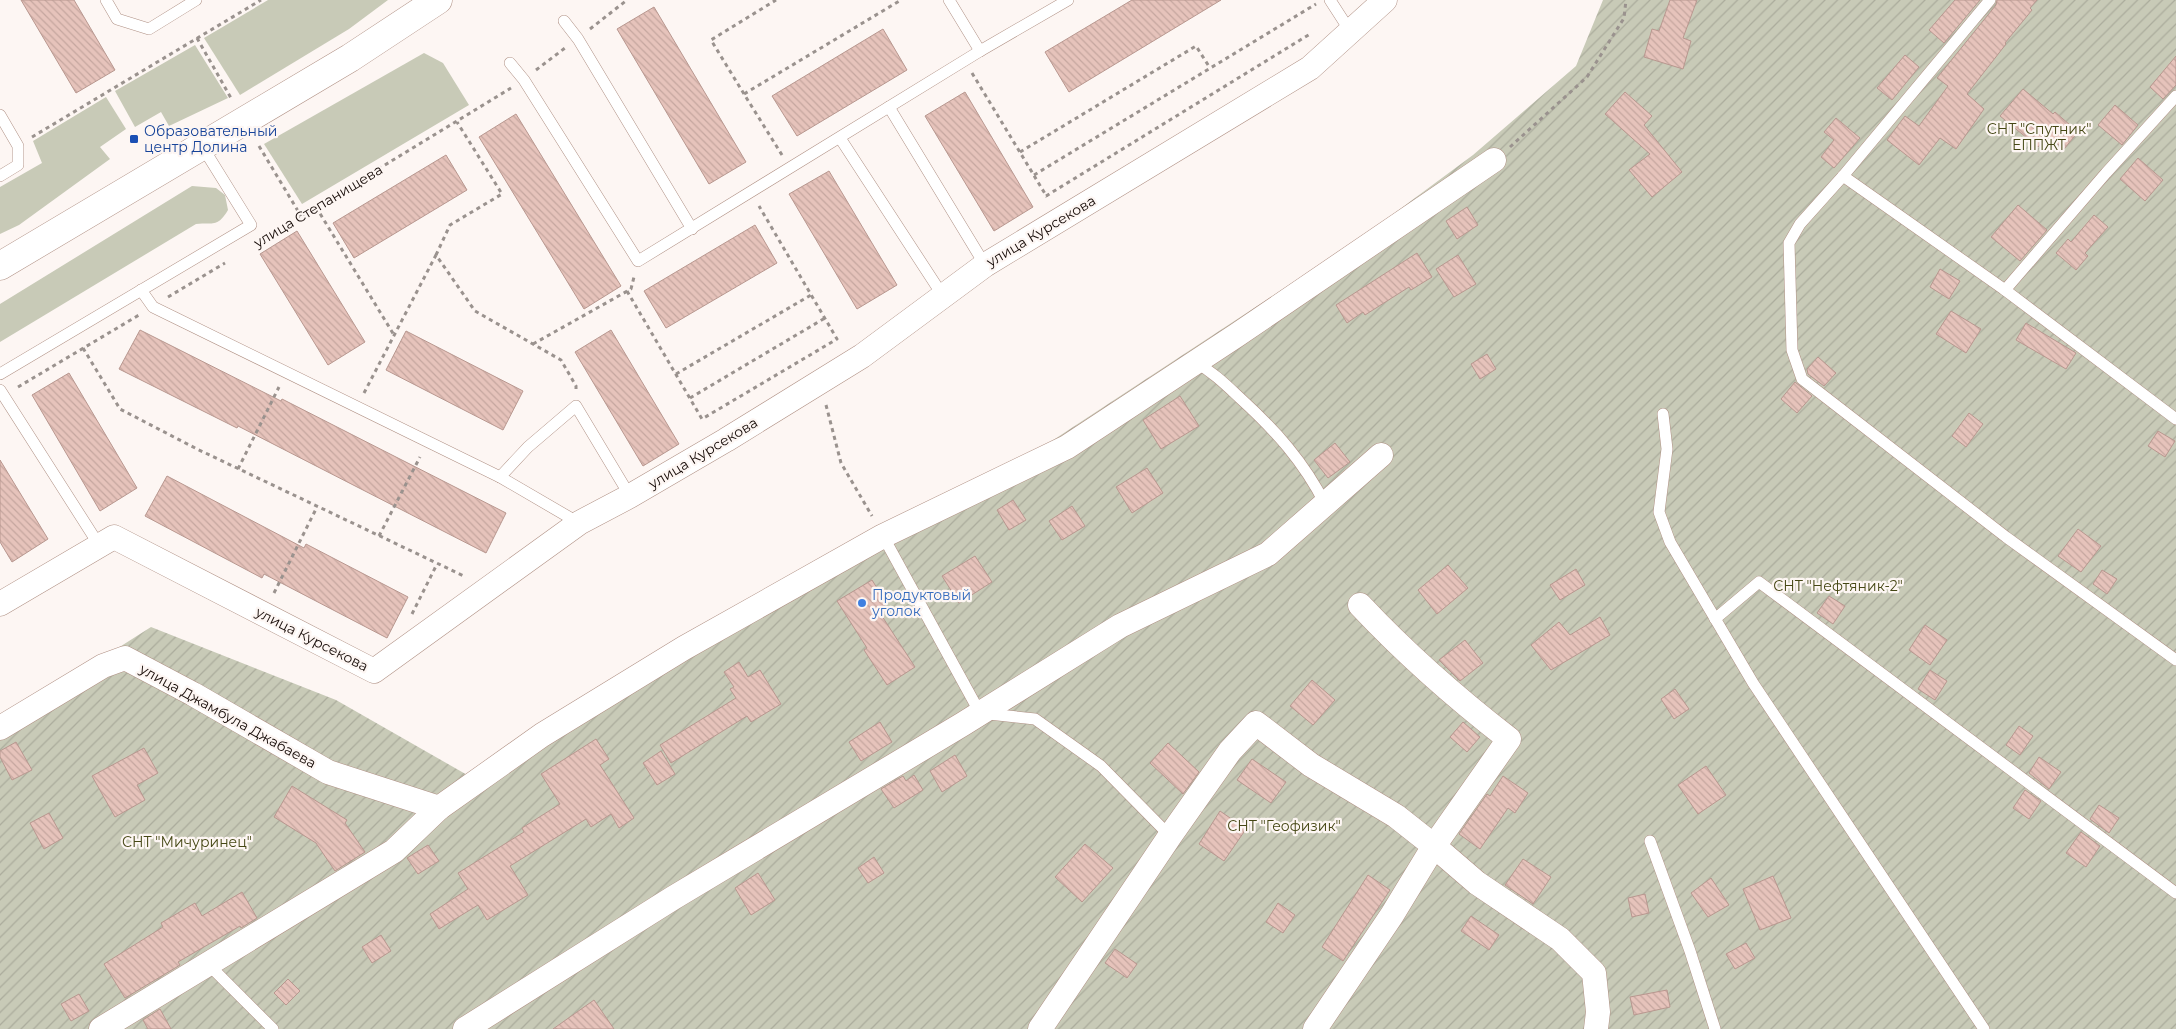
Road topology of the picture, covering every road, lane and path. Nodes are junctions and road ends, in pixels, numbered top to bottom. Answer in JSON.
{"nodes":[{"id":1,"x":106,"y":0,"type":"edge"},
{"id":2,"x":196,"y":0,"type":"edge"},
{"id":3,"x":261,"y":0,"type":"edge"},
{"id":4,"x":438,"y":0,"type":"edge"},
{"id":5,"x":627,"y":0,"type":"edge"},
{"id":6,"x":776,"y":0,"type":"edge"},
{"id":7,"x":901,"y":0,"type":"edge"},
{"id":8,"x":949,"y":0,"type":"edge"},
{"id":9,"x":1068,"y":0,"type":"edge"},
{"id":10,"x":1322,"y":0,"type":"edge"},
{"id":11,"x":1330,"y":0,"type":"edge"},
{"id":12,"x":1385,"y":0,"type":"edge"},
{"id":13,"x":1626,"y":0,"type":"edge"},
{"id":14,"x":1990,"y":0,"type":"edge"},
{"id":15,"x":564,"y":21,"type":"dead end"},
{"id":16,"x":1345,"y":23,"type":"junction"},
{"id":17,"x":197,"y":38,"type":"junction"},
{"id":18,"x":578,"y":39,"type":"junction"},
{"id":19,"x":980,"y":51,"type":"junction"},
{"id":20,"x":964,"y":60,"type":"junction"},
{"id":21,"x":510,"y":63,"type":"dead end"},
{"id":22,"x":1210,"y":68,"type":"junction"},
{"id":23,"x":524,"y":80,"type":"junction"},
{"id":24,"x":744,"y":94,"type":"junction"},
{"id":25,"x":2176,"y":96,"type":"edge"},
{"id":26,"x":231,"y":98,"type":"dead end"},
{"id":27,"x":889,"y":107,"type":"junction"},
{"id":28,"x":0,"y":116,"type":"edge"},
{"id":29,"x":456,"y":122,"type":"junction"},
{"id":30,"x":840,"y":138,"type":"junction"},
{"id":31,"x":18,"y":146,"type":"junction"},
{"id":32,"x":202,"y":146,"type":"junction"},
{"id":33,"x":259,"y":146,"type":"dead end"},
{"id":34,"x":1020,"y":152,"type":"junction"},
{"id":35,"x":1494,"y":160,"type":"joint"},
{"id":36,"x":790,"y":169,"type":"junction"},
{"id":37,"x":1034,"y":175,"type":"junction"},
{"id":38,"x":0,"y":176,"type":"edge"},
{"id":39,"x":1843,"y":176,"type":"junction"},
{"id":40,"x":751,"y":192,"type":"junction"},
{"id":41,"x":1046,"y":196,"type":"junction"},
{"id":42,"x":316,"y":207,"type":"junction"},
{"id":43,"x":301,"y":216,"type":"junction"},
{"id":44,"x":1060,"y":219,"type":"junction"},
{"id":45,"x":692,"y":229,"type":"junction"},
{"id":46,"x":260,"y":241,"type":"dead end"},
{"id":47,"x":436,"y":255,"type":"junction"},
{"id":48,"x":638,"y":261,"type":"junction"},
{"id":49,"x":227,"y":262,"type":"dead end"},
{"id":50,"x":985,"y":265,"type":"junction"},
{"id":51,"x":0,"y":266,"type":"edge"},
{"id":52,"x":141,"y":290,"type":"junction"},
{"id":53,"x":2005,"y":290,"type":"junction"},
{"id":54,"x":627,"y":291,"type":"junction"},
{"id":55,"x":811,"y":295,"type":"junction"},
{"id":56,"x":943,"y":296,"type":"junction"},
{"id":57,"x":152,"y":307,"type":"junction"},
{"id":58,"x":825,"y":318,"type":"junction"},
{"id":59,"x":394,"y":335,"type":"junction"},
{"id":60,"x":533,"y":344,"type":"junction"},
{"id":61,"x":83,"y":348,"type":"junction"},
{"id":62,"x":1195,"y":362,"type":"junction"},
{"id":63,"x":286,"y":373,"type":"junction"},
{"id":64,"x":0,"y":374,"type":"edge"},
{"id":65,"x":676,"y":374,"type":"junction"},
{"id":66,"x":820,"y":382,"type":"junction"},
{"id":67,"x":2,"y":393,"type":"edge"},
{"id":68,"x":690,"y":398,"type":"junction"},
{"id":69,"x":576,"y":406,"type":"junction"},
{"id":70,"x":357,"y":407,"type":"junction"},
{"id":71,"x":1664,"y":414,"type":"dead end"},
{"id":72,"x":2174,"y":414,"type":"edge"},
{"id":73,"x":428,"y":442,"type":"junction"},
{"id":74,"x":1381,"y":455,"type":"dead end"},
{"id":75,"x":238,"y":469,"type":"junction"},
{"id":76,"x":500,"y":477,"type":"junction"},
{"id":77,"x":630,"y":496,"type":"junction"},
{"id":78,"x":1325,"y":504,"type":"junction"},
{"id":79,"x":317,"y":506,"type":"junction"},
{"id":80,"x":579,"y":523,"type":"junction"},
{"id":81,"x":379,"y":536,"type":"junction"},
{"id":82,"x":883,"y":536,"type":"junction"},
{"id":83,"x":99,"y":545,"type":"junction"},
{"id":84,"x":489,"y":588,"type":"junction"},
{"id":85,"x":0,"y":604,"type":"edge"},
{"id":86,"x":1360,"y":605,"type":"dead end"},
{"id":87,"x":264,"y":614,"type":"junction"},
{"id":88,"x":1715,"y":619,"type":"junction"},
{"id":89,"x":2176,"y":660,"type":"edge"},
{"id":90,"x":980,"y":713,"type":"junction"},
{"id":91,"x":0,"y":728,"type":"edge"},
{"id":92,"x":439,"y":808,"type":"junction"},
{"id":93,"x":1170,"y":836,"type":"junction"},
{"id":94,"x":1650,"y":841,"type":"dead end"},
{"id":95,"x":1434,"y":846,"type":"junction"},
{"id":96,"x":2176,"y":893,"type":"edge"},
{"id":97,"x":209,"y":964,"type":"junction"},
{"id":98,"x":101,"y":1029,"type":"edge"},
{"id":99,"x":273,"y":1029,"type":"edge"},
{"id":100,"x":465,"y":1029,"type":"edge"},
{"id":101,"x":1040,"y":1029,"type":"edge"},
{"id":102,"x":1315,"y":1029,"type":"edge"},
{"id":103,"x":1596,"y":1029,"type":"edge"},
{"id":104,"x":1715,"y":1029,"type":"edge"},
{"id":105,"x":1984,"y":1029,"type":"edge"}],
"edges":[{"from":1,"to":2,"type":"lane"},
{"from":3,"to":17,"type":"path"},
{"from":4,"to":32,"type":"street"},
{"from":5,"to":18,"type":"path","name":"улица Степанищева"},
{"from":6,"to":24,"type":"path"},
{"from":7,"to":24,"type":"path"},
{"from":8,"to":19,"type":"lane"},
{"from":9,"to":19,"type":"lane"},
{"from":10,"to":22,"type":"path"},
{"from":11,"to":16,"type":"lane"},
{"from":12,"to":16,"type":"street","name":"улица Курсекова"},
{"from":13,"to":35,"type":"path"},
{"from":14,"to":39,"type":"lane"},
{"from":15,"to":18,"type":"lane"},
{"from":16,"to":41,"type":"path"},
{"from":16,"to":44,"type":"street","name":"улица Курсекова"},
{"from":17,"to":26,"type":"path"},
{"from":17,"to":31,"type":"path"},
{"from":18,"to":23,"type":"path","name":"улица Степанищева"},
{"from":18,"to":45,"type":"lane"},
{"from":19,"to":20,"type":"lane"},
{"from":20,"to":27,"type":"lane"},
{"from":20,"to":34,"type":"path"},
{"from":21,"to":23,"type":"lane"},
{"from":22,"to":34,"type":"path"},
{"from":22,"to":37,"type":"path"},
{"from":23,"to":29,"type":"path","name":"улица Степанищева"},
{"from":23,"to":48,"type":"lane"},
{"from":24,"to":36,"type":"path"},
{"from":25,"to":53,"type":"lane"},
{"from":27,"to":30,"type":"lane"},
{"from":27,"to":50,"type":"lane"},
{"from":28,"to":31,"type":"lane"},
{"from":29,"to":42,"type":"path","name":"улица Степанищева"},
{"from":29,"to":47,"type":"path"},
{"from":30,"to":36,"type":"lane"},
{"from":30,"to":56,"type":"lane"},
{"from":31,"to":38,"type":"lane"},
{"from":32,"to":51,"type":"street"},
{"from":32,"to":52,"type":"lane"},
{"from":33,"to":43,"type":"path"},
{"from":34,"to":37,"type":"path"},
{"from":35,"to":62,"type":"street"},
{"from":36,"to":40,"type":"lane"},
{"from":37,"to":41,"type":"path"},
{"from":39,"to":53,"type":"lane"},
{"from":39,"to":89,"type":"lane"},
{"from":40,"to":45,"type":"lane"},
{"from":40,"to":55,"type":"path"},
{"from":41,"to":44,"type":"path"},
{"from":42,"to":43,"type":"path","name":"улица Степанищева"},
{"from":42,"to":59,"type":"path"},
{"from":43,"to":46,"type":"path","name":"улица Степанищева"},
{"from":44,"to":50,"type":"street","name":"улица Курсекова"},
{"from":45,"to":48,"type":"lane"},
{"from":47,"to":59,"type":"path"},
{"from":47,"to":60,"type":"path"},
{"from":48,"to":54,"type":"path"},
{"from":49,"to":57,"type":"path"},
{"from":50,"to":56,"type":"street","name":"улица Курсекова"},
{"from":52,"to":57,"type":"lane"},
{"from":52,"to":64,"type":"lane"},
{"from":53,"to":72,"type":"lane"},
{"from":54,"to":60,"type":"path"},
{"from":54,"to":65,"type":"path"},
{"from":55,"to":58,"type":"path"},
{"from":55,"to":65,"type":"path"},
{"from":56,"to":66,"type":"street","name":"улица Курсекова"},
{"from":57,"to":61,"type":"path"},
{"from":57,"to":63,"type":"lane"},
{"from":58,"to":68,"type":"path"},
{"from":58,"to":68,"type":"path"},
{"from":59,"to":70,"type":"path"},
{"from":60,"to":69,"type":"path"},
{"from":61,"to":67,"type":"path"},
{"from":61,"to":75,"type":"path"},
{"from":62,"to":78,"type":"lane"},
{"from":62,"to":82,"type":"street"},
{"from":63,"to":70,"type":"lane"},
{"from":63,"to":75,"type":"path"},
{"from":65,"to":68,"type":"path"},
{"from":66,"to":77,"type":"street","name":"улица Курсекова"},
{"from":66,"to":82,"type":"path"},
{"from":67,"to":83,"type":"lane"},
{"from":69,"to":76,"type":"lane"},
{"from":69,"to":77,"type":"lane"},
{"from":70,"to":73,"type":"lane"},
{"from":71,"to":88,"type":"lane"},
{"from":73,"to":76,"type":"lane"},
{"from":73,"to":81,"type":"path"},
{"from":74,"to":78,"type":"street"},
{"from":75,"to":79,"type":"path"},
{"from":76,"to":80,"type":"lane"},
{"from":77,"to":80,"type":"street","name":"улица Курсекова"},
{"from":78,"to":90,"type":"street"},
{"from":79,"to":81,"type":"path"},
{"from":79,"to":87,"type":"path"},
{"from":80,"to":84,"type":"street","name":"улица Курсекова"},
{"from":81,"to":84,"type":"path"},
{"from":82,"to":90,"type":"lane"},
{"from":82,"to":92,"type":"street"},
{"from":83,"to":85,"type":"street","name":"улица Курсекова"},
{"from":83,"to":87,"type":"street","name":"улица Курсекова"},
{"from":84,"to":87,"type":"street","name":"улица Курсекова"},
{"from":86,"to":95,"type":"street"},
{"from":88,"to":96,"type":"lane"},
{"from":88,"to":105,"type":"lane"},
{"from":90,"to":93,"type":"lane"},
{"from":90,"to":100,"type":"street"},
{"from":91,"to":92,"type":"street","name":"улица Джамбула Джабаева"},
{"from":92,"to":97,"type":"street"},
{"from":93,"to":95,"type":"street"},
{"from":93,"to":101,"type":"street"},
{"from":94,"to":104,"type":"lane"},
{"from":95,"to":102,"type":"street"},
{"from":95,"to":103,"type":"street"},
{"from":97,"to":98,"type":"street"},
{"from":97,"to":99,"type":"lane"}]}
